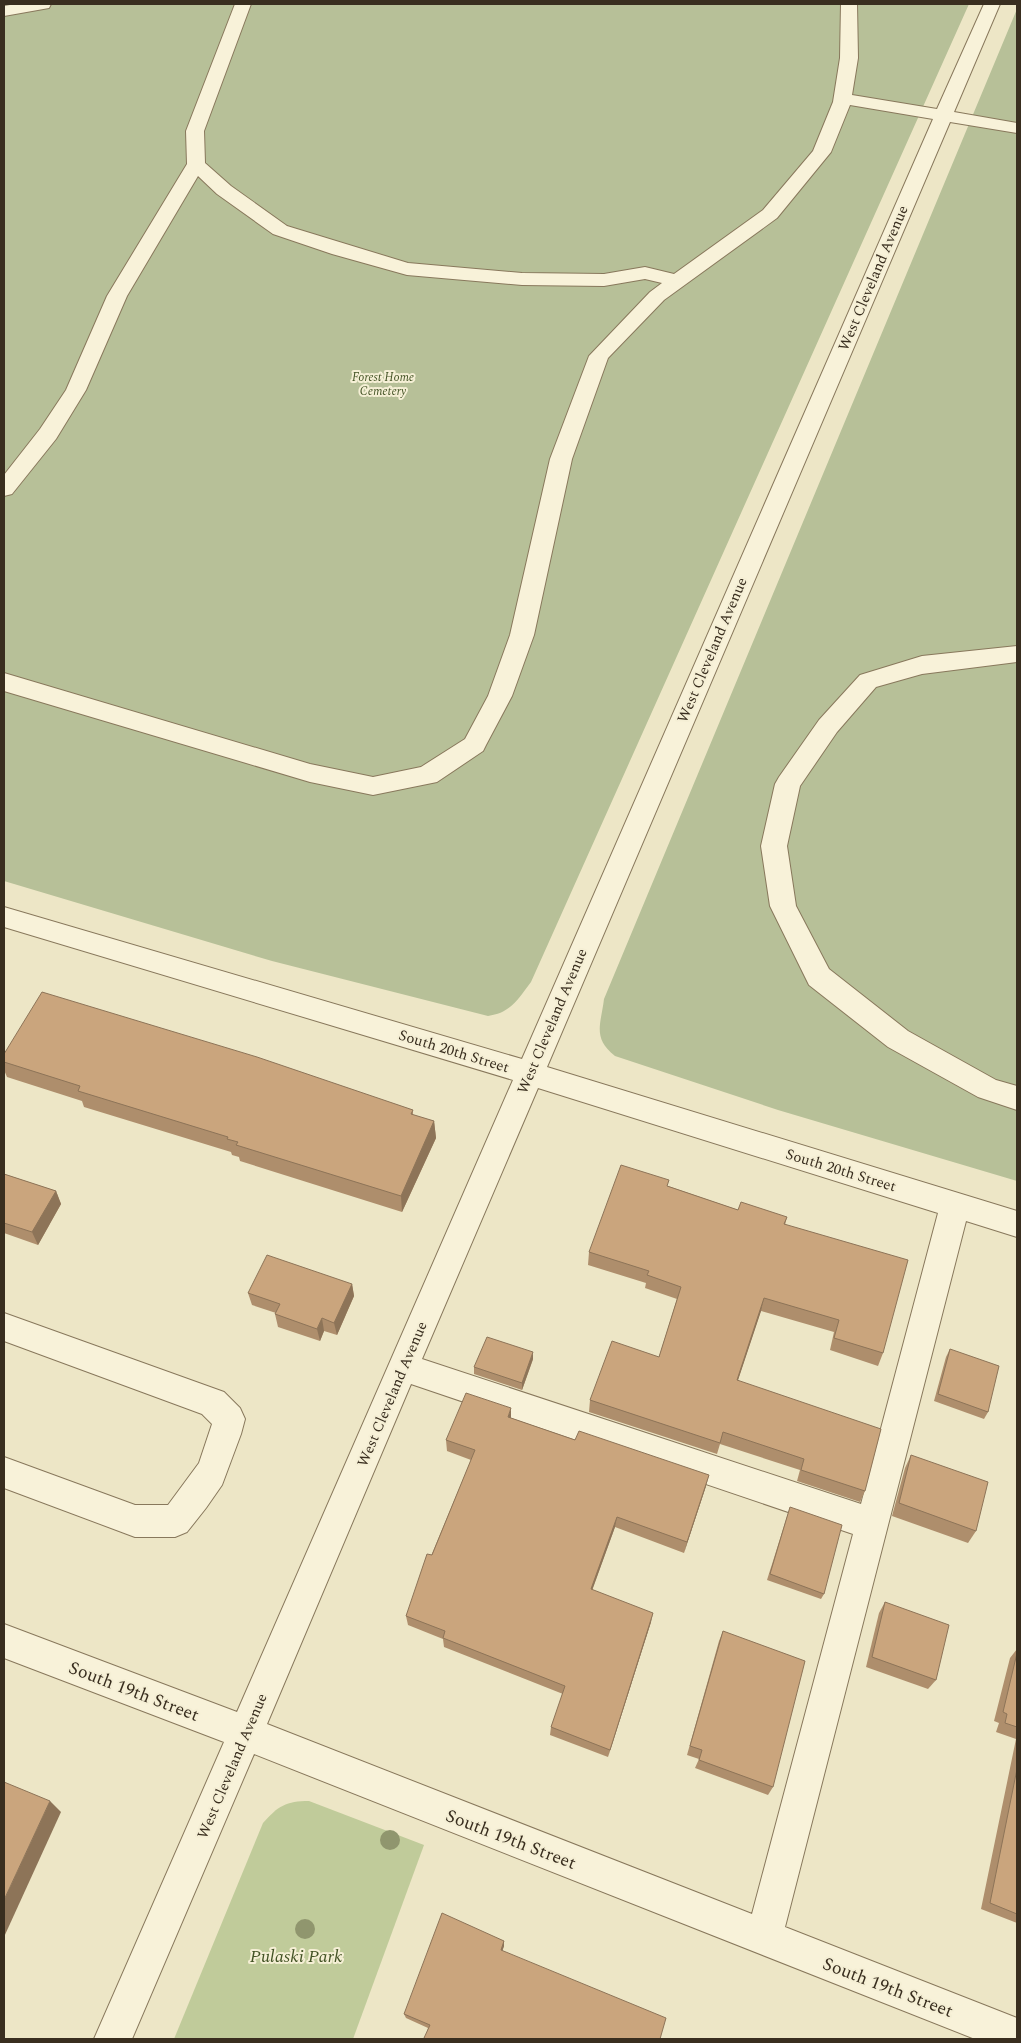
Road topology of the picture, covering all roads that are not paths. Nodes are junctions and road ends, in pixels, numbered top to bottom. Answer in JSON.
{"nodes":[{"id":1,"x":43,"y":4,"type":"edge"},
{"id":2,"x":243,"y":4,"type":"edge"},
{"id":3,"x":849,"y":4,"type":"edge"},
{"id":4,"x":992,"y":4,"type":"edge"},
{"id":5,"x":4,"y":11,"type":"edge"},
{"id":6,"x":843,"y":98,"type":"junction"},
{"id":7,"x":943,"y":116,"type":"junction"},
{"id":8,"x":1017,"y":128,"type":"edge"},
{"id":9,"x":196,"y":164,"type":"junction"},
{"id":10,"x":678,"y":281,"type":"junction"},
{"id":11,"x":4,"y":489,"type":"edge"},
{"id":12,"x":1017,"y":654,"type":"edge"},
{"id":13,"x":4,"y":682,"type":"edge"},
{"id":14,"x":4,"y":917,"type":"edge"},
{"id":15,"x":529,"y":1073,"type":"junction"},
{"id":16,"x":1017,"y":1098,"type":"edge"},
{"id":17,"x":955,"y":1205,"type":"junction"},
{"id":18,"x":1017,"y":1224,"type":"edge"},
{"id":19,"x":4,"y":1327,"type":"edge"},
{"id":20,"x":403,"y":1368,"type":"junction"},
{"id":21,"x":4,"y":1474,"type":"edge"},
{"id":22,"x":872,"y":1524,"type":"junction"},
{"id":23,"x":4,"y":1641,"type":"edge"},
{"id":24,"x":246,"y":1734,"type":"junction"},
{"id":25,"x":764,"y":1938,"type":"junction"},
{"id":26,"x":1017,"y":2037,"type":"edge"},
{"id":27,"x":113,"y":2039,"type":"edge"}],
"edges":[{"from":1,"to":5,"type":"street"},
{"from":2,"to":9,"type":"street"},
{"from":3,"to":6,"type":"street"},
{"from":4,"to":7,"type":"street","name":"West Cleveland Avenue"},
{"from":6,"to":7,"type":"street"},
{"from":6,"to":10,"type":"street"},
{"from":7,"to":8,"type":"street"},
{"from":7,"to":15,"type":"street","name":"West Cleveland Avenue"},
{"from":9,"to":10,"type":"street"},
{"from":9,"to":11,"type":"street"},
{"from":10,"to":13,"type":"street"},
{"from":12,"to":16,"type":"street"},
{"from":14,"to":15,"type":"street","name":"South 20th Street"},
{"from":15,"to":17,"type":"street","name":"South 20th Street"},
{"from":15,"to":20,"type":"street","name":"West Cleveland Avenue"},
{"from":17,"to":18,"type":"street","name":"South 20th Street"},
{"from":17,"to":22,"type":"street"},
{"from":19,"to":21,"type":"street"},
{"from":20,"to":22,"type":"street"},
{"from":20,"to":24,"type":"street","name":"West Cleveland Avenue"},
{"from":22,"to":25,"type":"street"},
{"from":23,"to":24,"type":"street","name":"South 19th Street"},
{"from":24,"to":25,"type":"street","name":"South 19th Street"},
{"from":24,"to":27,"type":"street","name":"West Cleveland Avenue"},
{"from":25,"to":26,"type":"street","name":"South 19th Street"}]}
